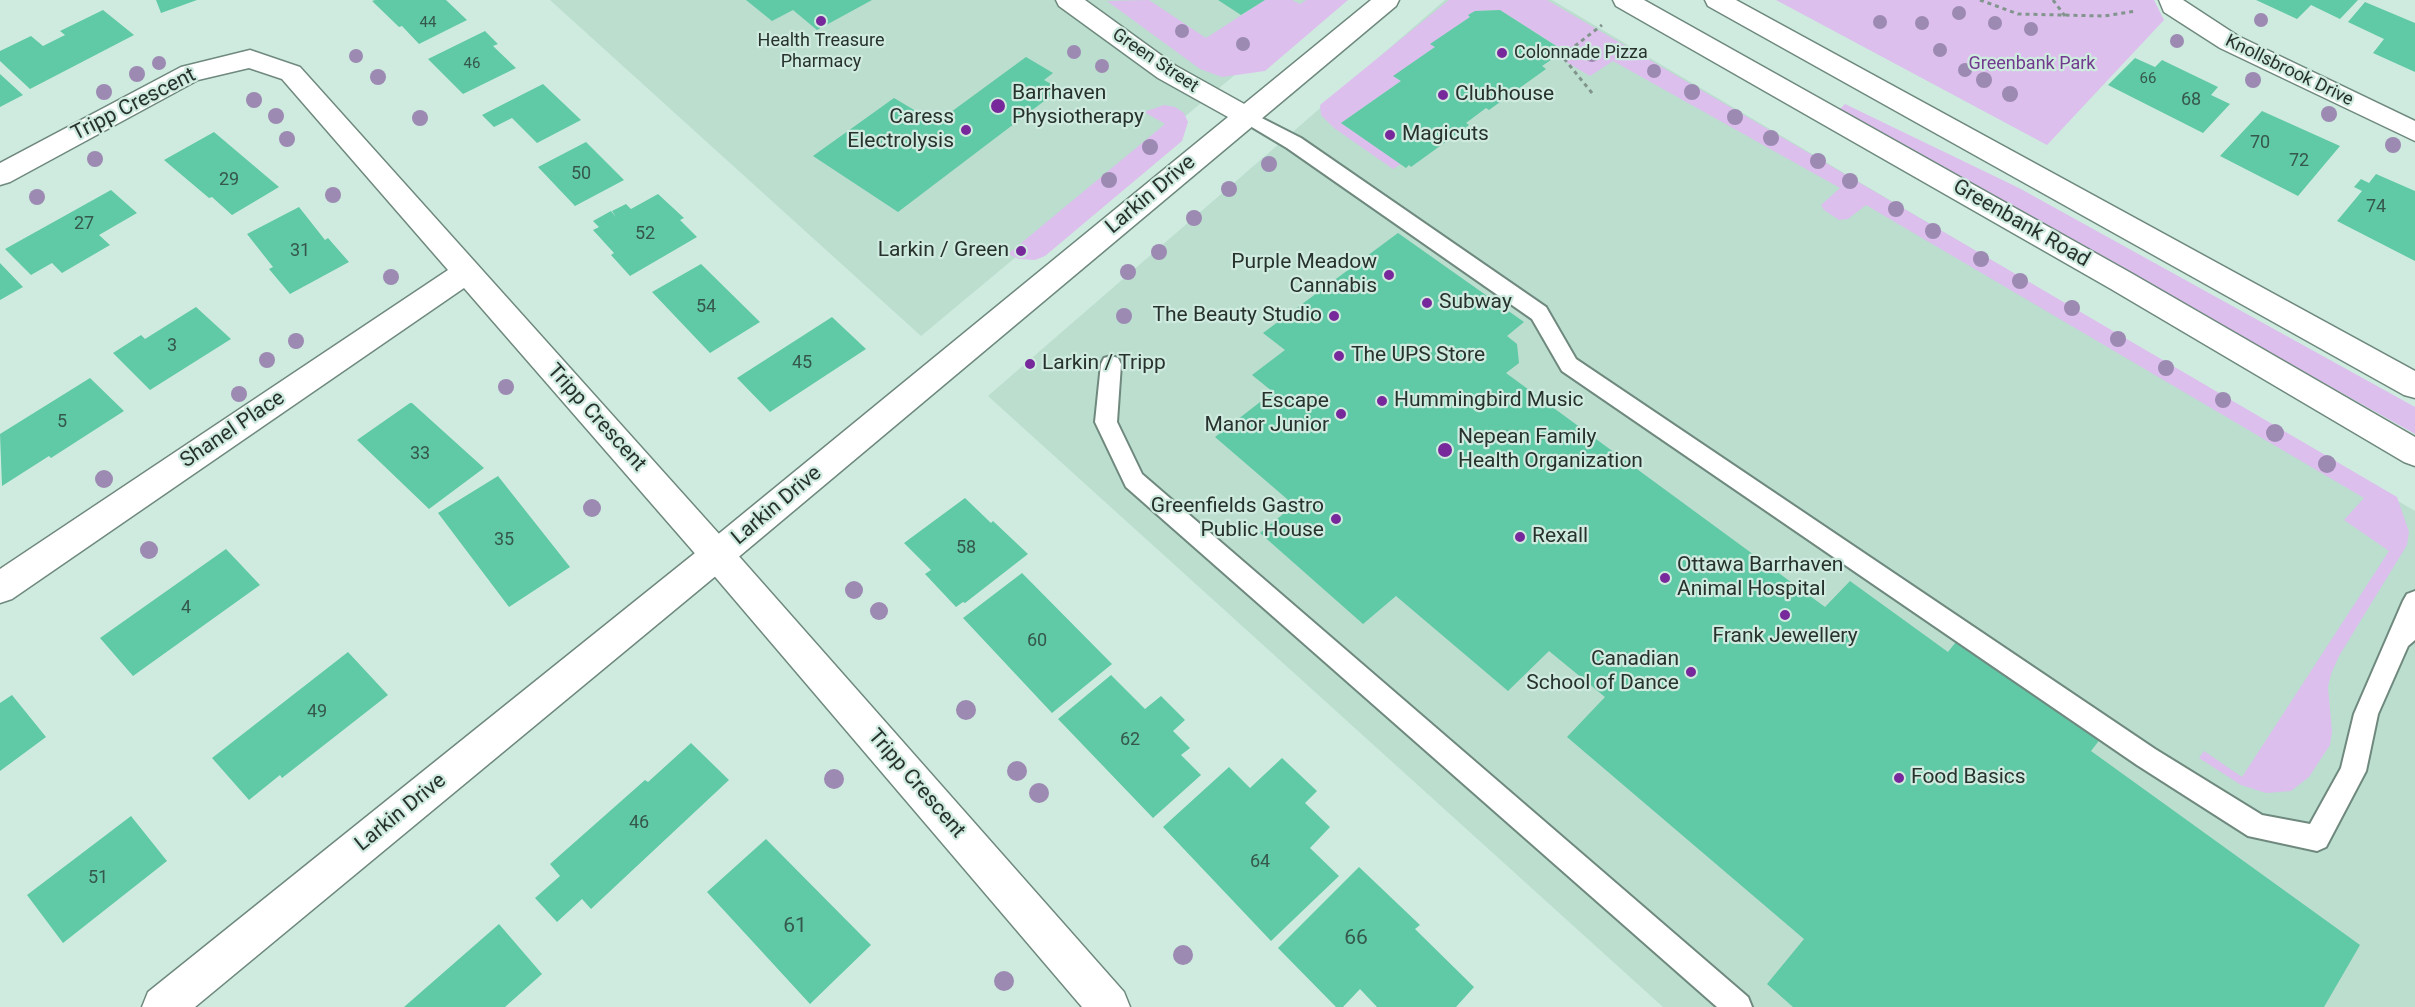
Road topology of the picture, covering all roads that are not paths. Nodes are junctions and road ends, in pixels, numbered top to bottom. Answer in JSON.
{"nodes":[{"id":1,"x":1068,"y":0,"type":"edge"},
{"id":2,"x":1388,"y":0,"type":"edge"},
{"id":3,"x":1625,"y":0,"type":"edge"},
{"id":4,"x":1717,"y":0,"type":"edge"},
{"id":5,"x":2172,"y":3,"type":"edge"},
{"id":6,"x":1246,"y":116,"type":"junction"},
{"id":7,"x":2415,"y":132,"type":"edge"},
{"id":8,"x":0,"y":175,"type":"edge"},
{"id":9,"x":466,"y":272,"type":"junction"},
{"id":10,"x":1111,"y":364,"type":"dead end"},
{"id":11,"x":2415,"y":386,"type":"edge"},
{"id":12,"x":2415,"y":453,"type":"edge"},
{"id":13,"x":717,"y":555,"type":"junction"},
{"id":14,"x":0,"y":588,"type":"edge"},
{"id":15,"x":2415,"y":601,"type":"edge"},
{"id":16,"x":2407,"y":633,"type":"edge"},
{"id":17,"x":163,"y":1007,"type":"edge"},
{"id":18,"x":1109,"y":1007,"type":"edge"},
{"id":19,"x":1738,"y":1007,"type":"edge"}],
"edges":[{"from":1,"to":6,"type":"street","name":"Green Street"},
{"from":2,"to":6,"type":"street","name":"Larkin Drive"},
{"from":3,"to":12,"type":"street","name":"Greenbank Road"},
{"from":4,"to":11,"type":"street"},
{"from":5,"to":7,"type":"street","name":"Knollsbrook Drive"},
{"from":6,"to":13,"type":"street","name":"Larkin Drive"},
{"from":6,"to":16,"type":"lane"},
{"from":8,"to":9,"type":"street","name":"Tripp Crescent"},
{"from":9,"to":13,"type":"street","name":"Tripp Crescent"},
{"from":9,"to":14,"type":"street","name":"Shanel Place"},
{"from":10,"to":19,"type":"lane"},
{"from":13,"to":17,"type":"street","name":"Larkin Drive"},
{"from":13,"to":18,"type":"street","name":"Tripp Crescent"},
{"from":15,"to":16,"type":"lane"}]}
